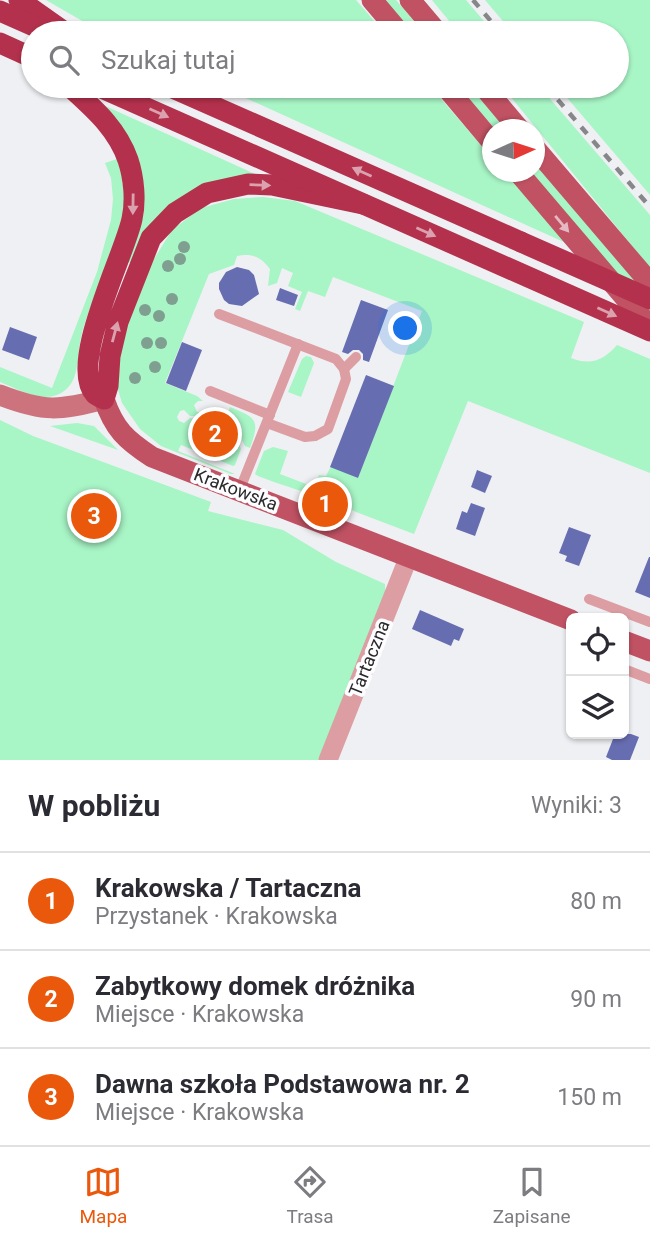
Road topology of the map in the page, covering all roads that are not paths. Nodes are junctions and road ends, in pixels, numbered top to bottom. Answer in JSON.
{"nodes":[{"id":1,"x":19,"y":0,"type":"edge"},
{"id":2,"x":372,"y":0,"type":"edge"},
{"id":3,"x":410,"y":0,"type":"edge"},
{"id":4,"x":0,"y":11,"type":"edge"},
{"id":5,"x":23,"y":21,"type":"edge"},
{"id":6,"x":49,"y":21,"type":"edge"},
{"id":7,"x":390,"y":21,"type":"edge"},
{"id":8,"x":428,"y":21,"type":"edge"},
{"id":9,"x":0,"y":43,"type":"edge"},
{"id":10,"x":21,"y":53,"type":"edge"},
{"id":11,"x":82,"y":98,"type":"edge"},
{"id":12,"x":124,"y":98,"type":"edge"},
{"id":13,"x":195,"y":98,"type":"edge"},
{"id":14,"x":455,"y":98,"type":"edge"},
{"id":15,"x":493,"y":98,"type":"edge"},
{"id":16,"x":511,"y":119,"type":"edge"},
{"id":17,"x":482,"y":130,"type":"edge"},
{"id":18,"x":545,"y":160,"type":"edge"},
{"id":19,"x":525,"y":182,"type":"edge"},
{"id":20,"x":363,"y":204,"type":"junction"},
{"id":21,"x":650,"y":284,"type":"edge"},
{"id":22,"x":650,"y":299,"type":"edge"},
{"id":23,"x":219,"y":314,"type":"dead end"},
{"id":24,"x":650,"y":329,"type":"edge"},
{"id":25,"x":298,"y":344,"type":"junction"},
{"id":26,"x":356,"y":357,"type":"dead end"},
{"id":27,"x":344,"y":369,"type":"junction"},
{"id":28,"x":209,"y":391,"type":"dead end"},
{"id":29,"x":0,"y":395,"type":"edge"},
{"id":30,"x":104,"y":399,"type":"junction"},
{"id":31,"x":269,"y":419,"type":"junction"},
{"id":32,"x":240,"y":489,"type":"junction"},
{"id":33,"x":409,"y":556,"type":"junction"},
{"id":34,"x":589,"y":599,"type":"dead end"},
{"id":35,"x":607,"y":611,"type":"edge"},
{"id":36,"x":566,"y":618,"type":"edge"},
{"id":37,"x":650,"y":622,"type":"edge"},
{"id":38,"x":629,"y":643,"type":"edge"},
{"id":39,"x":650,"y":651,"type":"edge"},
{"id":40,"x":629,"y":671,"type":"edge"},
{"id":41,"x":650,"y":679,"type":"edge"},
{"id":42,"x":328,"y":760,"type":"edge"}],
"edges":[{"from":1,"to":6,"type":"highway"},
{"from":2,"to":7,"type":"main road"},
{"from":3,"to":8,"type":"main road"},
{"from":4,"to":5,"type":"highway"},
{"from":9,"to":10,"type":"highway"},
{"from":11,"to":30,"type":"highway","one_way":true},
{"from":12,"to":20,"type":"highway","one_way":true},
{"from":22,"to":13,"type":"highway","one_way":true,"bridge":true},
{"from":14,"to":17,"type":"main road"},
{"from":15,"to":16,"type":"main road"},
{"from":18,"to":21,"type":"main road"},
{"from":19,"to":24,"type":"main road","one_way":true},
{"from":20,"to":24,"type":"highway","one_way":true},
{"from":30,"to":20,"type":"highway","one_way":true},
{"from":23,"to":25,"type":"lane"},
{"from":25,"to":27,"type":"lane"},
{"from":25,"to":31,"type":"lane"},
{"from":26,"to":27,"type":"lane"},
{"from":27,"to":31,"type":"lane"},
{"from":28,"to":31,"type":"lane"},
{"from":29,"to":30,"type":"street"},
{"from":30,"to":32,"type":"main road","name":"Krakowska"},
{"from":31,"to":32,"type":"lane"},
{"from":32,"to":33,"type":"main road","name":"Krakowska"},
{"from":33,"to":36,"type":"main road","name":"Krakowska"},
{"from":33,"to":42,"type":"street","name":"Tartaczna"},
{"from":34,"to":35,"type":"lane"},
{"from":35,"to":37,"type":"lane"},
{"from":38,"to":39,"type":"main road"},
{"from":40,"to":41,"type":"lane"}]}
